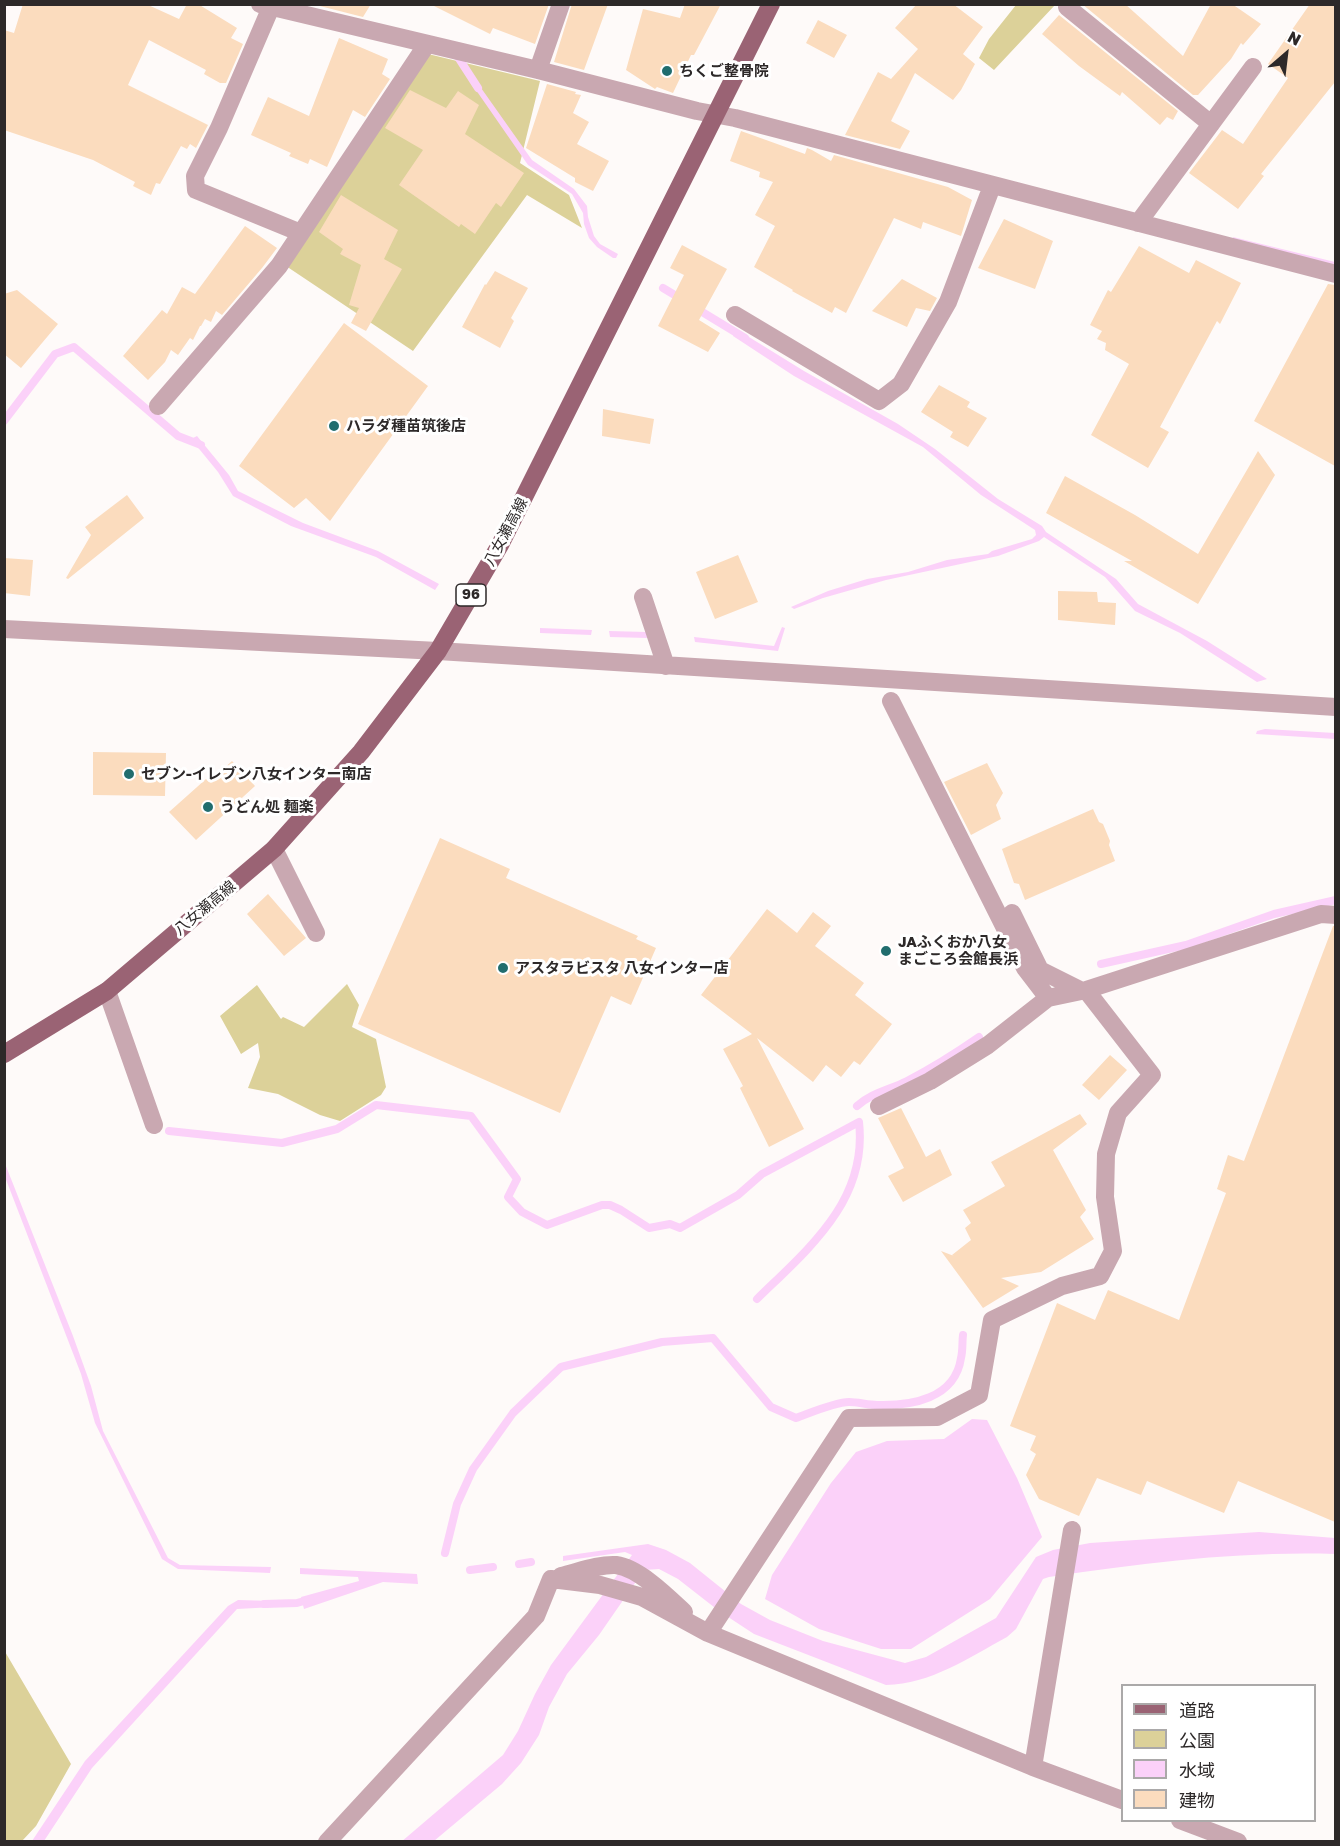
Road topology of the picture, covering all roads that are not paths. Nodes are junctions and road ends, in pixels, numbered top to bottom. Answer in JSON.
{"nodes":[{"id":1,"x":561,"y":4,"type":"edge"},
{"id":2,"x":771,"y":4,"type":"edge"},
{"id":3,"x":266,"y":6,"type":"edge"},
{"id":4,"x":1067,"y":7,"type":"dead end"},
{"id":5,"x":426,"y":44,"type":"junction"},
{"id":6,"x":1253,"y":67,"type":"dead end"},
{"id":7,"x":538,"y":70,"type":"junction"},
{"id":8,"x":716,"y":115,"type":"junction"},
{"id":9,"x":1211,"y":124,"type":"junction"},
{"id":10,"x":992,"y":186,"type":"junction"},
{"id":11,"x":1138,"y":224,"type":"junction"},
{"id":12,"x":301,"y":233,"type":"junction"},
{"id":13,"x":1335,"y":274,"type":"edge"},
{"id":14,"x":735,"y":315,"type":"dead end"},
{"id":15,"x":158,"y":406,"type":"dead end"},
{"id":16,"x":643,"y":597,"type":"dead end"},
{"id":17,"x":4,"y":628,"type":"edge"},
{"id":18,"x":438,"y":651,"type":"junction"},
{"id":19,"x":666,"y":666,"type":"junction"},
{"id":20,"x":891,"y":701,"type":"dead end"},
{"id":21,"x":1335,"y":707,"type":"edge"},
{"id":22,"x":274,"y":849,"type":"junction"},
{"id":23,"x":1012,"y":913,"type":"dead end"},
{"id":24,"x":1335,"y":915,"type":"edge"},
{"id":25,"x":316,"y":933,"type":"dead end"},
{"id":26,"x":1084,"y":990,"type":"junction"},
{"id":27,"x":107,"y":991,"type":"junction"},
{"id":28,"x":1048,"y":998,"type":"junction"},
{"id":29,"x":4,"y":1054,"type":"edge"},
{"id":30,"x":879,"y":1106,"type":"dead end"},
{"id":31,"x":154,"y":1125,"type":"dead end"},
{"id":32,"x":1071,"y":1537,"type":"dead end"},
{"id":33,"x":708,"y":1634,"type":"junction"},
{"id":34,"x":1033,"y":1767,"type":"junction"},
{"id":35,"x":1121,"y":1800,"type":"edge"},
{"id":36,"x":1183,"y":1822,"type":"edge"},
{"id":37,"x":327,"y":1842,"type":"edge"},
{"id":38,"x":1238,"y":1842,"type":"edge"}],
"edges":[{"from":1,"to":7,"type":"street"},
{"from":2,"to":8,"type":"main road","name":"八女瀬高線","number":"96"},
{"from":3,"to":5,"type":"street"},
{"from":3,"to":12,"type":"street"},
{"from":4,"to":9,"type":"street"},
{"from":5,"to":7,"type":"street"},
{"from":5,"to":12,"type":"street"},
{"from":6,"to":9,"type":"street"},
{"from":7,"to":8,"type":"street"},
{"from":8,"to":10,"type":"street"},
{"from":8,"to":18,"type":"main road","name":"八女瀬高線","number":"96"},
{"from":9,"to":11,"type":"street"},
{"from":10,"to":11,"type":"street"},
{"from":10,"to":14,"type":"street"},
{"from":11,"to":13,"type":"street"},
{"from":12,"to":15,"type":"street"},
{"from":16,"to":19,"type":"street"},
{"from":17,"to":18,"type":"street"},
{"from":18,"to":19,"type":"street"},
{"from":18,"to":22,"type":"main road","name":"八女瀬高線","number":"96"},
{"from":19,"to":21,"type":"street"},
{"from":20,"to":28,"type":"street"},
{"from":22,"to":25,"type":"street"},
{"from":22,"to":27,"type":"main road","name":"八女瀬高線","number":"96"},
{"from":23,"to":26,"type":"street"},
{"from":24,"to":26,"type":"street"},
{"from":26,"to":28,"type":"street"},
{"from":26,"to":33,"type":"street"},
{"from":27,"to":29,"type":"main road","name":"八女瀬高線","number":"96"},
{"from":27,"to":31,"type":"street"},
{"from":28,"to":30,"type":"street"},
{"from":32,"to":34,"type":"street"},
{"from":33,"to":34,"type":"street"},
{"from":33,"to":37,"type":"street"},
{"from":34,"to":35,"type":"street"},
{"from":36,"to":38,"type":"street"}]}
